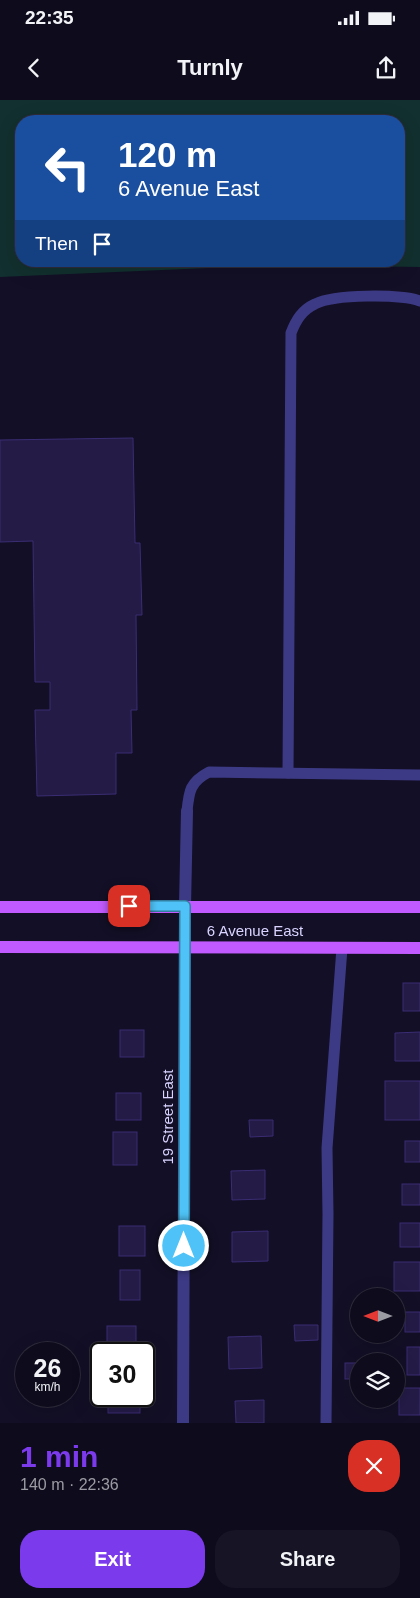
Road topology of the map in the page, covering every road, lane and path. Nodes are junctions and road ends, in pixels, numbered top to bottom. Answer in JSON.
{"nodes":[{"id":1,"x":420,"y":301,"type":"edge"},
{"id":2,"x":288,"y":773,"type":"junction"},
{"id":3,"x":420,"y":774,"type":"edge"},
{"id":4,"x":187,"y":811,"type":"joint"},
{"id":5,"x":185,"y":906,"type":"junction"},
{"id":6,"x":0,"y":907,"type":"edge"},
{"id":7,"x":420,"y":907,"type":"edge"},
{"id":8,"x":185,"y":946,"type":"junction"},
{"id":9,"x":0,"y":947,"type":"edge"},
{"id":10,"x":342,"y":948,"type":"junction"},
{"id":11,"x":420,"y":948,"type":"edge"},
{"id":12,"x":183,"y":1423,"type":"edge"},
{"id":13,"x":326,"y":1423,"type":"edge"}],
"edges":[{"from":1,"to":2,"type":"lane"},
{"from":2,"to":3,"type":"lane"},
{"from":2,"to":4,"type":"lane"},
{"from":4,"to":5,"type":"street","name":"19 Street East"},
{"from":5,"to":6,"type":"main road","name":"6 Avenue East"},
{"from":5,"to":7,"type":"main road","name":"6 Avenue East"},
{"from":5,"to":8,"type":"street","name":"19 Street East"},
{"from":8,"to":9,"type":"main road","name":"6 Avenue East"},
{"from":8,"to":10,"type":"main road","name":"6 Avenue East"},
{"from":8,"to":12,"type":"street","name":"19 Street East"},
{"from":10,"to":11,"type":"main road","name":"6 Avenue East"},
{"from":10,"to":13,"type":"lane"}]}
